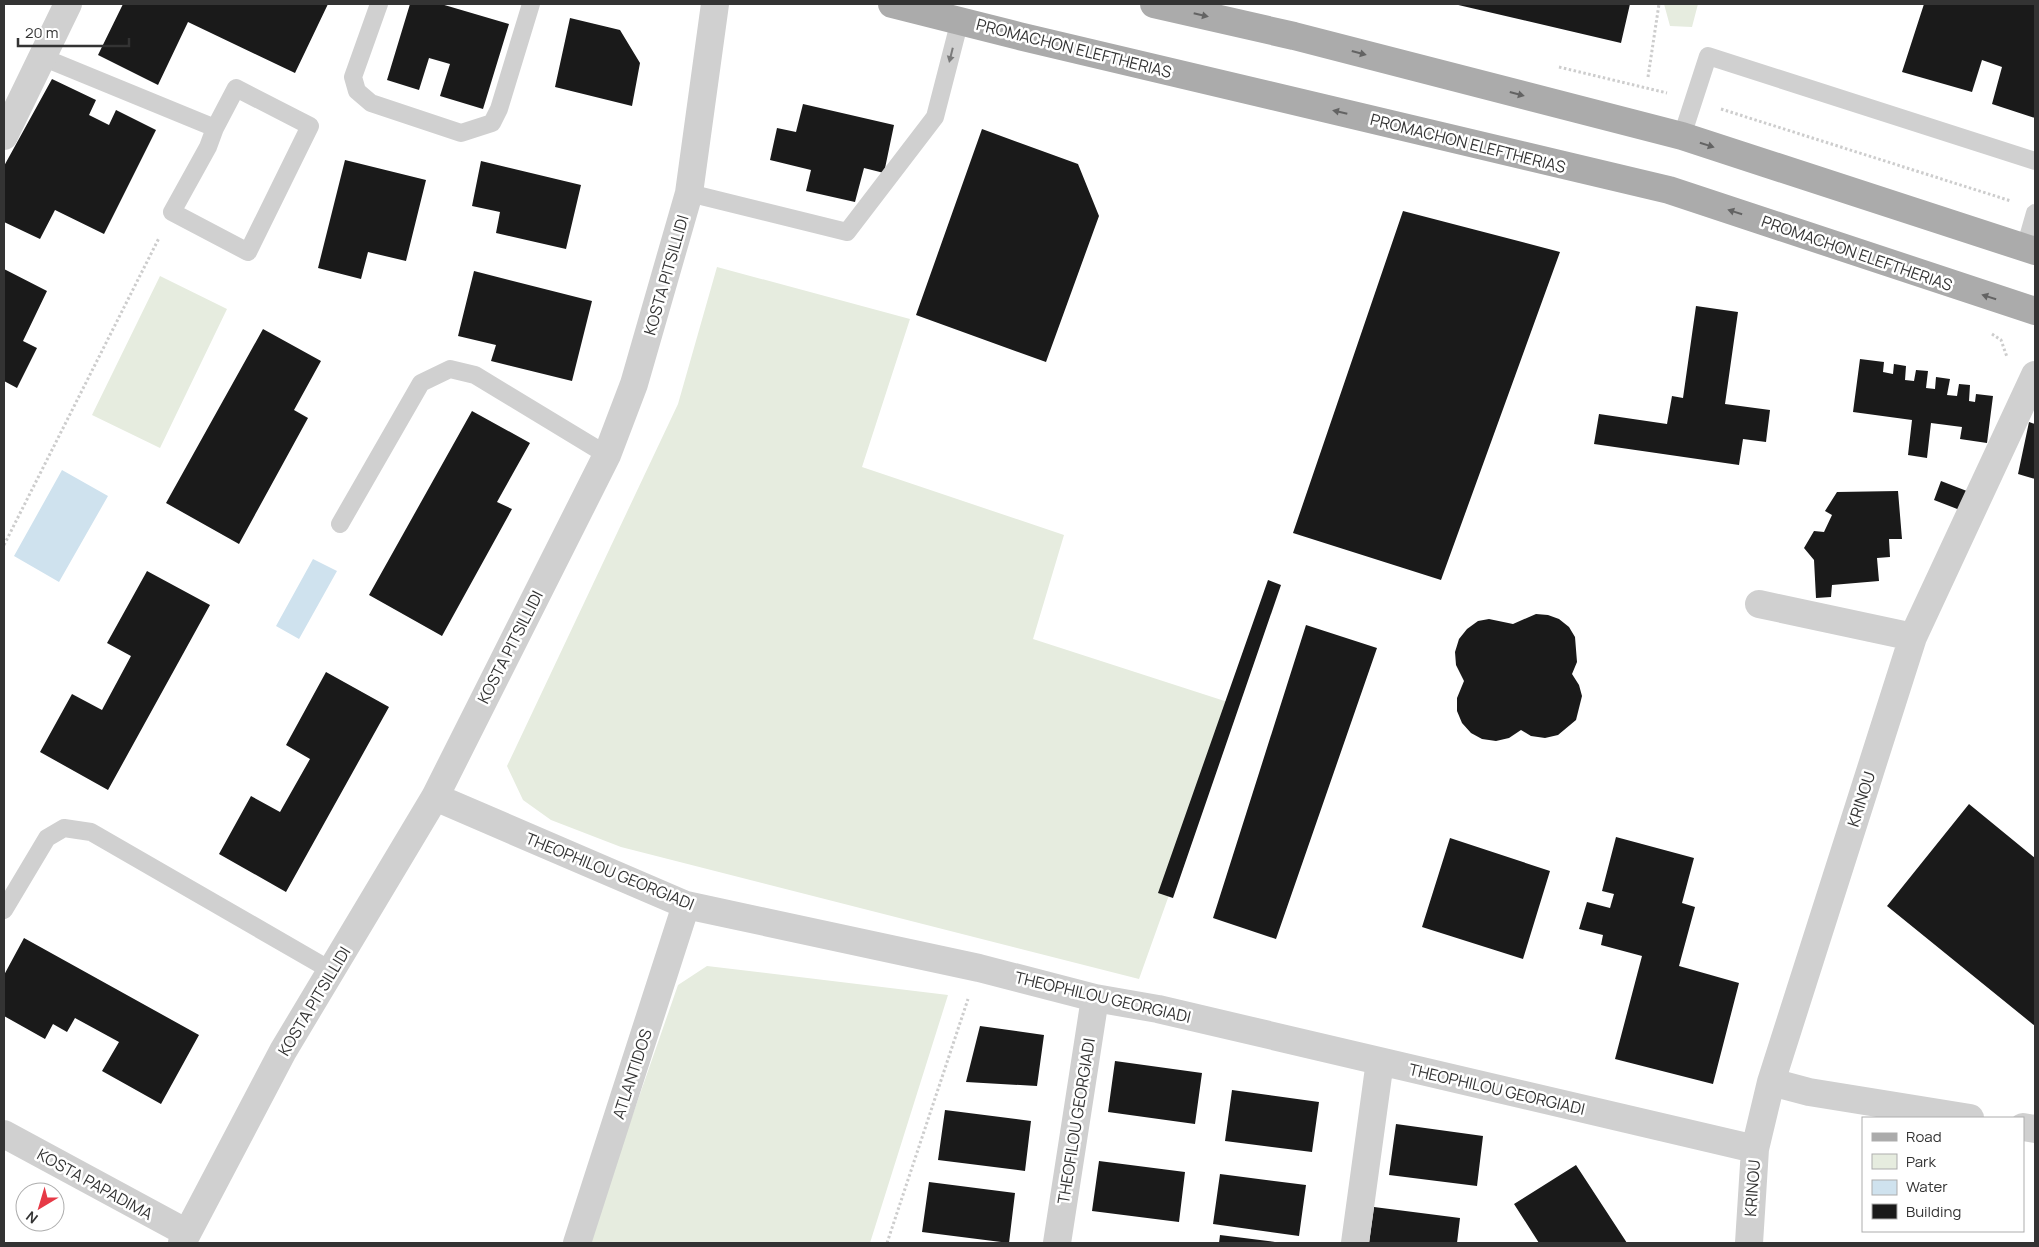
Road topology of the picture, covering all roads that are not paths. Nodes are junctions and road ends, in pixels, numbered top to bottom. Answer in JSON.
{"nodes":[{"id":1,"x":68,"y":4,"type":"edge"},
{"id":2,"x":379,"y":4,"type":"edge"},
{"id":3,"x":531,"y":4,"type":"edge"},
{"id":4,"x":716,"y":4,"type":"edge"},
{"id":5,"x":892,"y":4,"type":"edge"},
{"id":6,"x":1154,"y":4,"type":"edge"},
{"id":7,"x":960,"y":20,"type":"junction"},
{"id":8,"x":42,"y":57,"type":"junction"},
{"id":9,"x":215,"y":128,"type":"junction"},
{"id":10,"x":4,"y":136,"type":"edge"},
{"id":11,"x":1682,"y":136,"type":"junction"},
{"id":12,"x":2035,"y":161,"type":"edge"},
{"id":13,"x":689,"y":193,"type":"junction"},
{"id":14,"x":2035,"y":213,"type":"edge"},
{"id":15,"x":2030,"y":250,"type":"edge"},
{"id":16,"x":2035,"y":312,"type":"edge"},
{"id":17,"x":2035,"y":375,"type":"edge"},
{"id":18,"x":607,"y":455,"type":"junction"},
{"id":19,"x":340,"y":524,"type":"dead end"},
{"id":20,"x":1759,"y":604,"type":"dead end"},
{"id":21,"x":1913,"y":637,"type":"junction"},
{"id":22,"x":435,"y":797,"type":"junction"},
{"id":23,"x":686,"y":905,"type":"junction"},
{"id":24,"x":4,"y":910,"type":"edge"},
{"id":25,"x":332,"y":971,"type":"junction"},
{"id":26,"x":1095,"y":998,"type":"junction"},
{"id":27,"x":1380,"y":1061,"type":"junction"},
{"id":28,"x":1771,"y":1082,"type":"junction"},
{"id":29,"x":1964,"y":1117,"type":"edge"},
{"id":30,"x":4,"y":1134,"type":"edge"},
{"id":31,"x":1754,"y":1149,"type":"junction"},
{"id":32,"x":184,"y":1238,"type":"edge"},
{"id":33,"x":577,"y":1243,"type":"edge"},
{"id":34,"x":1057,"y":1243,"type":"edge"},
{"id":35,"x":1355,"y":1243,"type":"edge"},
{"id":36,"x":1749,"y":1243,"type":"edge"}],
"edges":[{"from":1,"to":8,"type":"street"},
{"from":2,"to":3,"type":"lane"},
{"from":4,"to":13,"type":"street","name":"KOSTA PITSILLIDI"},
{"from":5,"to":7,"type":"main road","name":"PROMACHON ELEFTHERIAS"},
{"from":6,"to":11,"type":"main road","one_way":true},
{"from":7,"to":13,"type":"lane","one_way":true},
{"from":16,"to":7,"type":"main road","name":"PROMACHON ELEFTHERIAS","one_way":true},
{"from":8,"to":9,"type":"lane"},
{"from":8,"to":10,"type":"street"},
{"from":9,"to":9,"type":"lane"},
{"from":11,"to":12,"type":"lane"},
{"from":11,"to":15,"type":"main road","one_way":true},
{"from":13,"to":18,"type":"street","name":"KOSTA PITSILLIDI"},
{"from":14,"to":15,"type":"lane"},
{"from":17,"to":21,"type":"street","name":"KRINOU"},
{"from":18,"to":19,"type":"lane"},
{"from":18,"to":22,"type":"street","name":"KOSTA PITSILLIDI"},
{"from":20,"to":21,"type":"street"},
{"from":21,"to":28,"type":"street","name":"KRINOU"},
{"from":22,"to":23,"type":"street","name":"THEOPHILOU GEORGIADI"},
{"from":22,"to":25,"type":"street","name":"KOSTA PITSILLIDI"},
{"from":23,"to":26,"type":"street","name":"THEOPHILOU GEORGIADI"},
{"from":23,"to":33,"type":"street","name":"ATLANTIDOS"},
{"from":24,"to":25,"type":"lane"},
{"from":25,"to":32,"type":"street","name":"KOSTA PITSILLIDI"},
{"from":26,"to":27,"type":"street","name":"THEOPHILOU GEORGIADI"},
{"from":26,"to":34,"type":"street","name":"THEOFILOU GEORGIADI"},
{"from":27,"to":31,"type":"street","name":"THEOPHILOU GEORGIADI"},
{"from":27,"to":35,"type":"street"},
{"from":28,"to":29,"type":"street"},
{"from":28,"to":31,"type":"street","name":"KRINOU"},
{"from":30,"to":32,"type":"street","name":"KOSTA PAPADIMA"},
{"from":31,"to":36,"type":"street","name":"KRINOU"}]}
